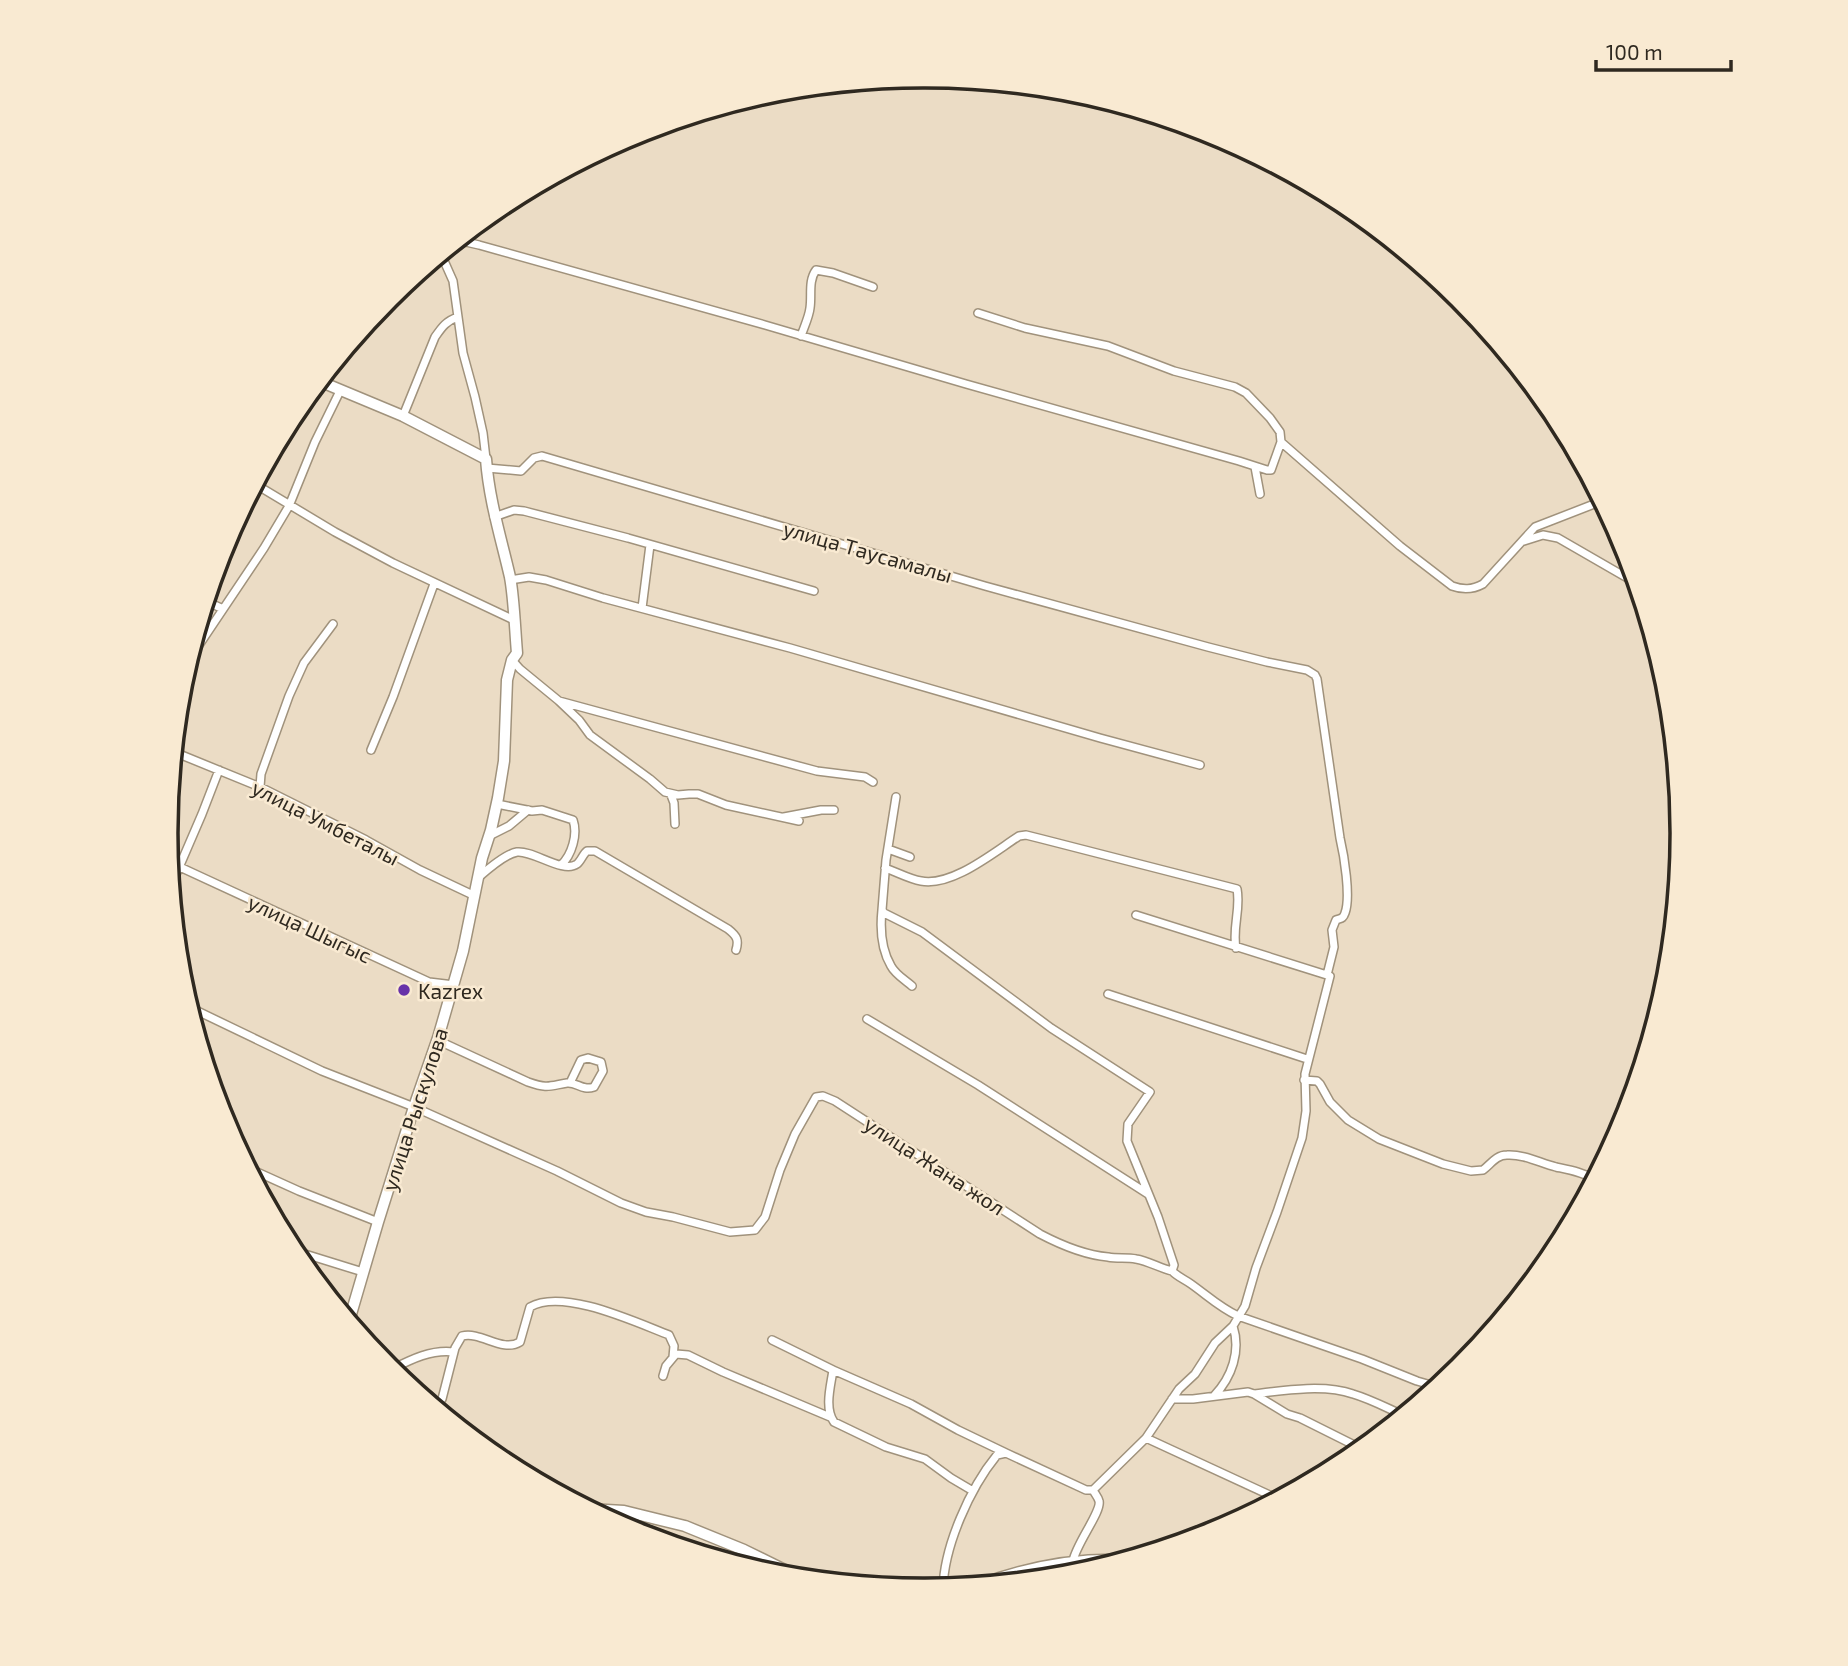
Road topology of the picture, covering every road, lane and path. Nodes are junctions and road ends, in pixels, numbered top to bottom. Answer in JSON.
{"nodes":[{"id":1,"x":469,"y":243,"type":"edge"},
{"id":2,"x":446,"y":262,"type":"edge"},
{"id":3,"x":873,"y":287,"type":"dead end"},
{"id":4,"x":978,"y":313,"type":"dead end"},
{"id":5,"x":458,"y":317,"type":"junction"},
{"id":6,"x":801,"y":335,"type":"junction"},
{"id":7,"x":328,"y":385,"type":"edge"},
{"id":8,"x":340,"y":391,"type":"junction"},
{"id":9,"x":403,"y":416,"type":"junction"},
{"id":10,"x":1281,"y":442,"type":"junction"},
{"id":11,"x":486,"y":464,"type":"junction"},
{"id":12,"x":1255,"y":467,"type":"junction"},
{"id":13,"x":263,"y":489,"type":"edge"},
{"id":14,"x":1260,"y":494,"type":"dead end"},
{"id":15,"x":1594,"y":504,"type":"edge"},
{"id":16,"x":289,"y":506,"type":"junction"},
{"id":17,"x":494,"y":517,"type":"junction"},
{"id":18,"x":1522,"y":541,"type":"junction"},
{"id":19,"x":650,"y":545,"type":"junction"},
{"id":20,"x":1623,"y":576,"type":"edge"},
{"id":21,"x":510,"y":580,"type":"junction"},
{"id":22,"x":434,"y":584,"type":"junction"},
{"id":23,"x":814,"y":591,"type":"dead end"},
{"id":24,"x":214,"y":605,"type":"edge"},
{"id":25,"x":642,"y":608,"type":"junction"},
{"id":26,"x":223,"y":609,"type":"junction"},
{"id":27,"x":514,"y":620,"type":"junction"},
{"id":28,"x":332,"y":624,"type":"dead end"},
{"id":29,"x":205,"y":635,"type":"edge"},
{"id":30,"x":512,"y":660,"type":"junction"},
{"id":31,"x":559,"y":701,"type":"junction"},
{"id":32,"x":371,"y":750,"type":"dead end"},
{"id":33,"x":183,"y":756,"type":"edge"},
{"id":34,"x":1200,"y":765,"type":"dead end"},
{"id":35,"x":219,"y":771,"type":"junction"},
{"id":36,"x":873,"y":782,"type":"dead end"},
{"id":37,"x":260,"y":787,"type":"junction"},
{"id":38,"x":675,"y":795,"type":"junction"},
{"id":39,"x":896,"y":797,"type":"dead end"},
{"id":40,"x":497,"y":804,"type":"junction"},
{"id":41,"x":528,"y":810,"type":"junction"},
{"id":42,"x":834,"y":810,"type":"dead end"},
{"id":43,"x":780,"y":818,"type":"junction"},
{"id":44,"x":799,"y":821,"type":"dead end"},
{"id":45,"x":675,"y":824,"type":"dead end"},
{"id":46,"x":489,"y":836,"type":"junction"},
{"id":47,"x":888,"y":849,"type":"junction"},
{"id":48,"x":910,"y":857,"type":"dead end"},
{"id":49,"x":561,"y":865,"type":"junction"},
{"id":50,"x":180,"y":867,"type":"joint"},
{"id":51,"x":885,"y":867,"type":"junction"},
{"id":52,"x":478,"y":877,"type":"junction"},
{"id":53,"x":475,"y":896,"type":"junction"},
{"id":54,"x":882,"y":909,"type":"junction"},
{"id":55,"x":1136,"y":915,"type":"dead end"},
{"id":56,"x":1236,"y":948,"type":"junction"},
{"id":57,"x":736,"y":950,"type":"dead end"},
{"id":58,"x":1327,"y":975,"type":"junction"},
{"id":59,"x":454,"y":985,"type":"junction"},
{"id":60,"x":912,"y":986,"type":"dead end"},
{"id":61,"x":1108,"y":995,"type":"dead end"},
{"id":62,"x":201,"y":1013,"type":"edge"},
{"id":63,"x":867,"y":1019,"type":"dead end"},
{"id":64,"x":437,"y":1040,"type":"junction"},
{"id":65,"x":1307,"y":1059,"type":"junction"},
{"id":66,"x":1304,"y":1080,"type":"junction"},
{"id":67,"x":570,"y":1083,"type":"junction"},
{"id":68,"x":414,"y":1107,"type":"junction"},
{"id":69,"x":261,"y":1174,"type":"edge"},
{"id":70,"x":1586,"y":1175,"type":"edge"},
{"id":71,"x":1148,"y":1194,"type":"junction"},
{"id":72,"x":378,"y":1222,"type":"junction"},
{"id":73,"x":310,"y":1256,"type":"edge"},
{"id":74,"x":1172,"y":1271,"type":"junction"},
{"id":75,"x":363,"y":1272,"type":"junction"},
{"id":76,"x":352,"y":1310,"type":"edge"},
{"id":77,"x":1238,"y":1316,"type":"junction"},
{"id":78,"x":1233,"y":1326,"type":"junction"},
{"id":79,"x":772,"y":1340,"type":"dead end"},
{"id":80,"x":454,"y":1352,"type":"junction"},
{"id":81,"x":673,"y":1357,"type":"junction"},
{"id":82,"x":402,"y":1365,"type":"edge"},
{"id":83,"x":833,"y":1370,"type":"junction"},
{"id":84,"x":663,"y":1376,"type":"dead end"},
{"id":85,"x":1426,"y":1384,"type":"edge"},
{"id":86,"x":1253,"y":1394,"type":"junction"},
{"id":87,"x":1213,"y":1397,"type":"junction"},
{"id":88,"x":1172,"y":1399,"type":"junction"},
{"id":89,"x":441,"y":1401,"type":"edge"},
{"id":90,"x":1394,"y":1411,"type":"edge"},
{"id":91,"x":830,"y":1418,"type":"junction"},
{"id":92,"x":1146,"y":1437,"type":"junction"},
{"id":93,"x":1351,"y":1444,"type":"edge"},
{"id":94,"x":1006,"y":1453,"type":"junction"},
{"id":95,"x":1093,"y":1490,"type":"junction"},
{"id":96,"x":973,"y":1491,"type":"junction"},
{"id":97,"x":1268,"y":1494,"type":"edge"},
{"id":98,"x":613,"y":1510,"type":"edge"},
{"id":99,"x":767,"y":1561,"type":"edge"},
{"id":100,"x":1073,"y":1561,"type":"junction"},
{"id":101,"x":1083,"y":1561,"type":"edge"},
{"id":102,"x":1023,"y":1572,"type":"edge"},
{"id":103,"x":944,"y":1578,"type":"edge"}],
"edges":[{"from":1,"to":6,"type":"street"},
{"from":2,"to":5,"type":"street"},
{"from":3,"to":6,"type":"street"},
{"from":4,"to":10,"type":"street"},
{"from":5,"to":9,"type":"street"},
{"from":5,"to":11,"type":"street"},
{"from":6,"to":12,"type":"street"},
{"from":7,"to":8,"type":"street","name":"улица Таусамалы"},
{"from":8,"to":9,"type":"street","name":"улица Таусамалы"},
{"from":8,"to":16,"type":"street"},
{"from":9,"to":11,"type":"street","name":"улица Таусамалы"},
{"from":10,"to":12,"type":"street"},
{"from":10,"to":18,"type":"street"},
{"from":11,"to":17,"type":"street","name":"улица Рыскулова"},
{"from":11,"to":58,"type":"street","name":"улица Таусамалы"},
{"from":12,"to":14,"type":"street"},
{"from":13,"to":16,"type":"street"},
{"from":15,"to":18,"type":"street"},
{"from":16,"to":22,"type":"street"},
{"from":16,"to":26,"type":"street"},
{"from":17,"to":19,"type":"street"},
{"from":17,"to":21,"type":"street","name":"улица Рыскулова"},
{"from":18,"to":20,"type":"street"},
{"from":19,"to":23,"type":"street"},
{"from":19,"to":25,"type":"street"},
{"from":21,"to":25,"type":"street"},
{"from":21,"to":27,"type":"street","name":"улица Рыскулова"},
{"from":22,"to":27,"type":"street"},
{"from":22,"to":32,"type":"street"},
{"from":24,"to":26,"type":"street"},
{"from":25,"to":34,"type":"street"},
{"from":26,"to":29,"type":"street"},
{"from":27,"to":30,"type":"street","name":"улица Рыскулова"},
{"from":28,"to":37,"type":"street"},
{"from":30,"to":31,"type":"street"},
{"from":30,"to":40,"type":"street","name":"улица Рыскулова"},
{"from":31,"to":36,"type":"street"},
{"from":31,"to":38,"type":"street"},
{"from":33,"to":35,"type":"street","name":"улица Умбеталы"},
{"from":35,"to":37,"type":"street","name":"улица Умбеталы"},
{"from":35,"to":50,"type":"street"},
{"from":37,"to":53,"type":"street","name":"улица Умбеталы"},
{"from":38,"to":43,"type":"street"},
{"from":38,"to":45,"type":"street"},
{"from":39,"to":47,"type":"street"},
{"from":40,"to":41,"type":"street"},
{"from":40,"to":46,"type":"street","name":"улица Рыскулова"},
{"from":41,"to":46,"type":"street"},
{"from":41,"to":49,"type":"street"},
{"from":42,"to":43,"type":"street"},
{"from":43,"to":44,"type":"street"},
{"from":46,"to":52,"type":"street","name":"улица Рыскулова"},
{"from":47,"to":48,"type":"street"},
{"from":47,"to":51,"type":"street"},
{"from":49,"to":52,"type":"street"},
{"from":49,"to":57,"type":"street"},
{"from":50,"to":59,"type":"street","name":"улица Шыгыс"},
{"from":51,"to":54,"type":"street"},
{"from":51,"to":56,"type":"street"},
{"from":52,"to":53,"type":"street","name":"улица Рыскулова"},
{"from":53,"to":59,"type":"street","name":"улица Рыскулова"},
{"from":54,"to":60,"type":"street"},
{"from":54,"to":71,"type":"street"},
{"from":55,"to":56,"type":"street"},
{"from":56,"to":58,"type":"street"},
{"from":58,"to":65,"type":"street"},
{"from":59,"to":64,"type":"street","name":"улица Рыскулова"},
{"from":61,"to":65,"type":"street"},
{"from":62,"to":68,"type":"street","name":"улица Жана жол"},
{"from":63,"to":71,"type":"street"},
{"from":64,"to":67,"type":"street"},
{"from":64,"to":68,"type":"street","name":"улица Рыскулова"},
{"from":65,"to":66,"type":"street"},
{"from":66,"to":70,"type":"street"},
{"from":66,"to":77,"type":"street"},
{"from":67,"to":67,"type":"street"},
{"from":68,"to":72,"type":"street","name":"улица Рыскулова"},
{"from":68,"to":74,"type":"street","name":"улица Жана жол"},
{"from":69,"to":72,"type":"street"},
{"from":71,"to":74,"type":"street"},
{"from":72,"to":75,"type":"street","name":"улица Рыскулова"},
{"from":73,"to":75,"type":"street"},
{"from":74,"to":77,"type":"street"},
{"from":75,"to":76,"type":"street","name":"улица Рыскулова"},
{"from":77,"to":78,"type":"street"},
{"from":77,"to":85,"type":"street"},
{"from":78,"to":87,"type":"street"},
{"from":78,"to":88,"type":"street"},
{"from":79,"to":83,"type":"street"},
{"from":80,"to":81,"type":"street"},
{"from":80,"to":82,"type":"street"},
{"from":80,"to":89,"type":"street"},
{"from":81,"to":84,"type":"street"},
{"from":81,"to":91,"type":"street"},
{"from":83,"to":91,"type":"street"},
{"from":83,"to":94,"type":"street"},
{"from":86,"to":87,"type":"street"},
{"from":86,"to":90,"type":"street"},
{"from":86,"to":93,"type":"street"},
{"from":87,"to":88,"type":"street"},
{"from":88,"to":92,"type":"street"},
{"from":91,"to":96,"type":"street"},
{"from":92,"to":95,"type":"street"},
{"from":92,"to":97,"type":"street"},
{"from":94,"to":95,"type":"street"},
{"from":94,"to":96,"type":"street"},
{"from":95,"to":100,"type":"street"},
{"from":96,"to":103,"type":"street"},
{"from":98,"to":99,"type":"street"},
{"from":100,"to":101,"type":"street"},
{"from":100,"to":102,"type":"street"}]}
